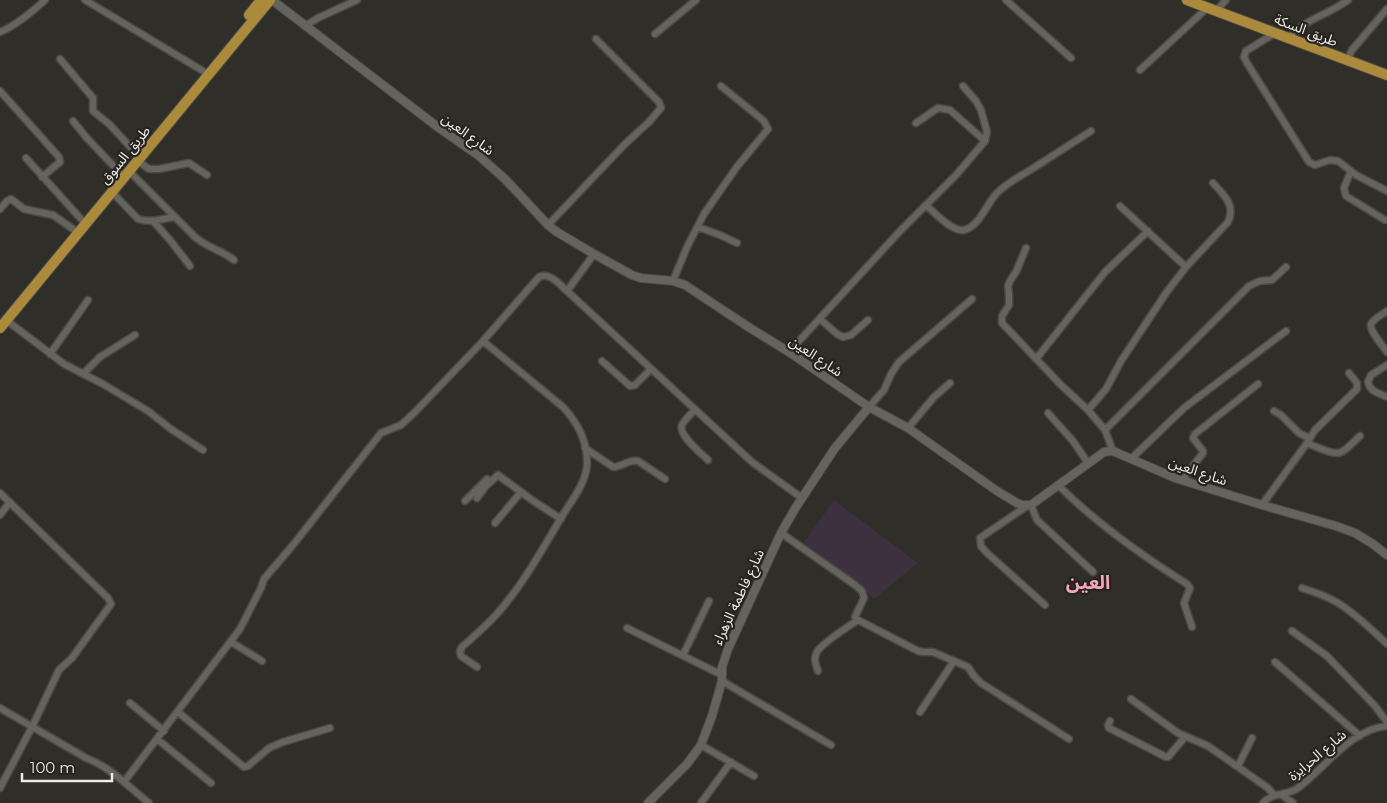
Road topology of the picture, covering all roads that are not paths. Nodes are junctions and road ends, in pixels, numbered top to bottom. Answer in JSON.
{"nodes":[{"id":1,"x":45,"y":0,"type":"edge"},
{"id":2,"x":85,"y":0,"type":"edge"},
{"id":3,"x":261,"y":0,"type":"edge"},
{"id":4,"x":271,"y":0,"type":"edge"},
{"id":5,"x":357,"y":0,"type":"edge"},
{"id":6,"x":696,"y":0,"type":"edge"},
{"id":7,"x":999,"y":0,"type":"edge"},
{"id":8,"x":1006,"y":0,"type":"edge"},
{"id":9,"x":1226,"y":0,"type":"edge"},
{"id":10,"x":1348,"y":0,"type":"edge"},
{"id":11,"x":1192,"y":1,"type":"edge"},
{"id":12,"x":1387,"y":9,"type":"edge"},
{"id":13,"x":1212,"y":10,"type":"junction"},
{"id":14,"x":305,"y":26,"type":"junction"},
{"id":15,"x":0,"y":32,"type":"edge"},
{"id":16,"x":1275,"y":33,"type":"junction"},
{"id":17,"x":655,"y":34,"type":"dead end"},
{"id":18,"x":1288,"y":38,"type":"junction"},
{"id":19,"x":596,"y":39,"type":"dead end"},
{"id":20,"x":1071,"y":58,"type":"dead end"},
{"id":21,"x":60,"y":59,"type":"dead end"},
{"id":22,"x":1347,"y":60,"type":"junction"},
{"id":23,"x":1140,"y":70,"type":"dead end"},
{"id":24,"x":203,"y":72,"type":"junction"},
{"id":25,"x":1387,"y":75,"type":"edge"},
{"id":26,"x":722,"y":86,"type":"dead end"},
{"id":27,"x":963,"y":86,"type":"dead end"},
{"id":28,"x":0,"y":91,"type":"edge"},
{"id":29,"x":73,"y":121,"type":"dead end"},
{"id":30,"x":916,"y":123,"type":"dead end"},
{"id":31,"x":1091,"y":131,"type":"dead end"},
{"id":32,"x":985,"y":141,"type":"junction"},
{"id":33,"x":137,"y":157,"type":"junction"},
{"id":34,"x":26,"y":158,"type":"dead end"},
{"id":35,"x":124,"y":172,"type":"junction"},
{"id":36,"x":1351,"y":172,"type":"junction"},
{"id":37,"x":207,"y":175,"type":"dead end"},
{"id":38,"x":42,"y":177,"type":"junction"},
{"id":39,"x":1213,"y":183,"type":"dead end"},
{"id":40,"x":1387,"y":191,"type":"edge"},
{"id":41,"x":112,"y":192,"type":"junction"},
{"id":42,"x":926,"y":205,"type":"junction"},
{"id":43,"x":1120,"y":206,"type":"dead end"},
{"id":44,"x":0,"y":209,"type":"edge"},
{"id":45,"x":174,"y":217,"type":"junction"},
{"id":46,"x":82,"y":220,"type":"junction"},
{"id":47,"x":1385,"y":220,"type":"dead end"},
{"id":48,"x":153,"y":221,"type":"junction"},
{"id":49,"x":548,"y":225,"type":"junction"},
{"id":50,"x":698,"y":227,"type":"junction"},
{"id":51,"x":73,"y":230,"type":"junction"},
{"id":52,"x":1148,"y":231,"type":"junction"},
{"id":53,"x":737,"y":243,"type":"dead end"},
{"id":54,"x":1026,"y":248,"type":"dead end"},
{"id":55,"x":594,"y":254,"type":"junction"},
{"id":56,"x":234,"y":260,"type":"dead end"},
{"id":57,"x":190,"y":266,"type":"dead end"},
{"id":58,"x":1186,"y":267,"type":"junction"},
{"id":59,"x":1286,"y":267,"type":"dead end"},
{"id":60,"x":673,"y":281,"type":"junction"},
{"id":61,"x":567,"y":291,"type":"junction"},
{"id":62,"x":972,"y":299,"type":"dead end"},
{"id":63,"x":88,"y":300,"type":"dead end"},
{"id":64,"x":1387,"y":311,"type":"edge"},
{"id":65,"x":820,"y":319,"type":"junction"},
{"id":66,"x":868,"y":320,"type":"dead end"},
{"id":67,"x":2,"y":322,"type":"edge"},
{"id":68,"x":1286,"y":330,"type":"dead end"},
{"id":69,"x":135,"y":335,"type":"dead end"},
{"id":70,"x":482,"y":341,"type":"junction"},
{"id":71,"x":789,"y":352,"type":"junction"},
{"id":72,"x":1387,"y":352,"type":"edge"},
{"id":73,"x":50,"y":354,"type":"junction"},
{"id":74,"x":1036,"y":359,"type":"junction"},
{"id":75,"x":602,"y":361,"type":"dead end"},
{"id":76,"x":1387,"y":365,"type":"edge"},
{"id":77,"x":651,"y":369,"type":"junction"},
{"id":78,"x":1349,"y":373,"type":"dead end"},
{"id":79,"x":83,"y":374,"type":"junction"},
{"id":80,"x":950,"y":383,"type":"dead end"},
{"id":81,"x":1258,"y":384,"type":"dead end"},
{"id":82,"x":1387,"y":397,"type":"edge"},
{"id":83,"x":869,"y":407,"type":"junction"},
{"id":84,"x":695,"y":410,"type":"junction"},
{"id":85,"x":1088,"y":410,"type":"junction"},
{"id":86,"x":1274,"y":411,"type":"dead end"},
{"id":87,"x":1048,"y":413,"type":"dead end"},
{"id":88,"x":908,"y":428,"type":"junction"},
{"id":89,"x":1105,"y":430,"type":"junction"},
{"id":90,"x":1360,"y":436,"type":"dead end"},
{"id":91,"x":1308,"y":441,"type":"junction"},
{"id":92,"x":585,"y":448,"type":"junction"},
{"id":93,"x":203,"y":450,"type":"dead end"},
{"id":94,"x":1112,"y":451,"type":"junction"},
{"id":95,"x":1131,"y":459,"type":"junction"},
{"id":96,"x":708,"y":460,"type":"dead end"},
{"id":97,"x":1088,"y":462,"type":"junction"},
{"id":98,"x":498,"y":475,"type":"junction"},
{"id":99,"x":665,"y":479,"type":"dead end"},
{"id":100,"x":1182,"y":480,"type":"junction"},
{"id":101,"x":1058,"y":485,"type":"junction"},
{"id":102,"x":521,"y":492,"type":"junction"},
{"id":103,"x":0,"y":493,"type":"edge"},
{"id":104,"x":476,"y":498,"type":"dead end"},
{"id":105,"x":802,"y":498,"type":"junction"},
{"id":106,"x":465,"y":501,"type":"dead end"},
{"id":107,"x":10,"y":502,"type":"junction"},
{"id":108,"x":1262,"y":505,"type":"junction"},
{"id":109,"x":1029,"y":506,"type":"junction"},
{"id":110,"x":0,"y":514,"type":"edge"},
{"id":111,"x":561,"y":519,"type":"junction"},
{"id":112,"x":495,"y":523,"type":"dead end"},
{"id":113,"x":782,"y":533,"type":"junction"},
{"id":114,"x":1387,"y":555,"type":"edge"},
{"id":115,"x":1093,"y":572,"type":"dead end"},
{"id":116,"x":1302,"y":588,"type":"dead end"},
{"id":117,"x":709,"y":601,"type":"dead end"},
{"id":118,"x":1044,"y":605,"type":"dead end"},
{"id":119,"x":858,"y":620,"type":"junction"},
{"id":120,"x":1192,"y":627,"type":"dead end"},
{"id":121,"x":627,"y":628,"type":"dead end"},
{"id":122,"x":1292,"y":631,"type":"dead end"},
{"id":123,"x":231,"y":642,"type":"junction"},
{"id":124,"x":1387,"y":644,"type":"edge"},
{"id":125,"x":683,"y":655,"type":"junction"},
{"id":126,"x":954,"y":660,"type":"junction"},
{"id":127,"x":262,"y":661,"type":"dead end"},
{"id":128,"x":1274,"y":662,"type":"dead end"},
{"id":129,"x":477,"y":667,"type":"dead end"},
{"id":130,"x":818,"y":671,"type":"dead end"},
{"id":131,"x":722,"y":678,"type":"junction"},
{"id":132,"x":1131,"y":699,"type":"dead end"},
{"id":133,"x":130,"y":702,"type":"dead end"},
{"id":134,"x":1,"y":711,"type":"edge"},
{"id":135,"x":178,"y":712,"type":"junction"},
{"id":136,"x":920,"y":712,"type":"dead end"},
{"id":137,"x":1110,"y":721,"type":"dead end"},
{"id":138,"x":1387,"y":722,"type":"edge"},
{"id":139,"x":1387,"y":726,"type":"edge"},
{"id":140,"x":32,"y":727,"type":"junction"},
{"id":141,"x":330,"y":728,"type":"dead end"},
{"id":142,"x":164,"y":731,"type":"junction"},
{"id":143,"x":1360,"y":736,"type":"junction"},
{"id":144,"x":1184,"y":737,"type":"junction"},
{"id":145,"x":1252,"y":738,"type":"dead end"},
{"id":146,"x":158,"y":739,"type":"junction"},
{"id":147,"x":1069,"y":739,"type":"dead end"},
{"id":148,"x":701,"y":745,"type":"junction"},
{"id":149,"x":831,"y":745,"type":"dead end"},
{"id":150,"x":731,"y":762,"type":"junction"},
{"id":151,"x":1238,"y":766,"type":"junction"},
{"id":152,"x":754,"y":776,"type":"dead end"},
{"id":153,"x":124,"y":782,"type":"junction"},
{"id":154,"x":211,"y":783,"type":"dead end"},
{"id":155,"x":0,"y":788,"type":"edge"},
{"id":156,"x":1278,"y":795,"type":"junction"},
{"id":157,"x":149,"y":803,"type":"edge"},
{"id":158,"x":648,"y":803,"type":"edge"},
{"id":159,"x":701,"y":803,"type":"edge"},
{"id":160,"x":1264,"y":803,"type":"edge"},
{"id":161,"x":1293,"y":803,"type":"edge"}],
"edges":[{"from":1,"to":15,"type":"street"},
{"from":2,"to":24,"type":"street"},
{"from":3,"to":24,"type":"main road","name":"طريق السوق"},
{"from":4,"to":14,"type":"street","name":"شارع العين"},
{"from":4,"to":33,"type":"main road","name":"طريق السوق"},
{"from":5,"to":14,"type":"street"},
{"from":6,"to":17,"type":"street"},
{"from":7,"to":8,"type":"street"},
{"from":8,"to":20,"type":"street"},
{"from":9,"to":13,"type":"street"},
{"from":10,"to":18,"type":"street"},
{"from":11,"to":13,"type":"main road","name":"طريق السكة"},
{"from":12,"to":22,"type":"street"},
{"from":13,"to":16,"type":"main road","name":"طريق السكة"},
{"from":13,"to":23,"type":"street"},
{"from":14,"to":49,"type":"street","name":"شارع العين"},
{"from":16,"to":18,"type":"main road","name":"طريق السكة"},
{"from":16,"to":36,"type":"street"},
{"from":18,"to":22,"type":"main road","name":"طريق السكة"},
{"from":19,"to":49,"type":"street"},
{"from":21,"to":33,"type":"street"},
{"from":22,"to":25,"type":"main road","name":"طريق السكة"},
{"from":24,"to":33,"type":"main road","name":"طريق السوق"},
{"from":26,"to":50,"type":"street"},
{"from":27,"to":32,"type":"street"},
{"from":28,"to":38,"type":"street"},
{"from":29,"to":35,"type":"street"},
{"from":30,"to":32,"type":"street"},
{"from":31,"to":42,"type":"street"},
{"from":32,"to":42,"type":"street"},
{"from":33,"to":35,"type":"main road","name":"طريق السوق"},
{"from":33,"to":37,"type":"street"},
{"from":34,"to":38,"type":"street"},
{"from":35,"to":41,"type":"main road","name":"طريق السوق"},
{"from":35,"to":45,"type":"street"},
{"from":35,"to":46,"type":"main road","name":"طريق السوق"},
{"from":36,"to":40,"type":"street"},
{"from":36,"to":47,"type":"street"},
{"from":38,"to":46,"type":"street"},
{"from":39,"to":58,"type":"street"},
{"from":41,"to":48,"type":"street"},
{"from":41,"to":67,"type":"main road","name":"طريق السوق"},
{"from":42,"to":65,"type":"street"},
{"from":43,"to":52,"type":"street"},
{"from":44,"to":51,"type":"street"},
{"from":45,"to":48,"type":"street"},
{"from":45,"to":56,"type":"street"},
{"from":46,"to":51,"type":"main road","name":"طريق السوق"},
{"from":48,"to":57,"type":"street"},
{"from":49,"to":55,"type":"street","name":"شارع العين"},
{"from":50,"to":53,"type":"street"},
{"from":50,"to":60,"type":"street"},
{"from":51,"to":67,"type":"main road","name":"طريق السوق"},
{"from":52,"to":58,"type":"street"},
{"from":52,"to":74,"type":"street"},
{"from":54,"to":74,"type":"street"},
{"from":55,"to":60,"type":"street","name":"شارع العين"},
{"from":55,"to":61,"type":"street"},
{"from":58,"to":85,"type":"street"},
{"from":59,"to":89,"type":"street"},
{"from":60,"to":71,"type":"street","name":"شارع العين"},
{"from":61,"to":70,"type":"street"},
{"from":61,"to":77,"type":"street"},
{"from":62,"to":83,"type":"street"},
{"from":63,"to":73,"type":"street"},
{"from":64,"to":72,"type":"street"},
{"from":65,"to":66,"type":"street"},
{"from":65,"to":71,"type":"street"},
{"from":67,"to":73,"type":"street"},
{"from":68,"to":95,"type":"street"},
{"from":69,"to":79,"type":"street"},
{"from":70,"to":92,"type":"street"},
{"from":70,"to":123,"type":"street"},
{"from":71,"to":83,"type":"street","name":"شارع العين"},
{"from":73,"to":79,"type":"street"},
{"from":74,"to":85,"type":"street"},
{"from":75,"to":77,"type":"street"},
{"from":76,"to":82,"type":"street"},
{"from":77,"to":84,"type":"street"},
{"from":78,"to":91,"type":"street"},
{"from":79,"to":93,"type":"street"},
{"from":80,"to":88,"type":"street"},
{"from":81,"to":100,"type":"street"},
{"from":83,"to":88,"type":"street","name":"شارع العين"},
{"from":83,"to":105,"type":"street","name":"شارع فاطمة الزهراء"},
{"from":84,"to":96,"type":"street"},
{"from":84,"to":105,"type":"street"},
{"from":85,"to":89,"type":"street"},
{"from":86,"to":91,"type":"street"},
{"from":87,"to":97,"type":"street"},
{"from":88,"to":109,"type":"street","name":"شارع العين"},
{"from":89,"to":94,"type":"street"},
{"from":90,"to":91,"type":"street"},
{"from":91,"to":108,"type":"street"},
{"from":92,"to":99,"type":"street"},
{"from":92,"to":111,"type":"street"},
{"from":94,"to":95,"type":"street","name":"شارع العين"},
{"from":94,"to":97,"type":"street"},
{"from":95,"to":100,"type":"street","name":"شارع العين"},
{"from":97,"to":101,"type":"street"},
{"from":98,"to":102,"type":"street"},
{"from":98,"to":104,"type":"street"},
{"from":98,"to":106,"type":"street"},
{"from":100,"to":108,"type":"street","name":"شارع العين"},
{"from":101,"to":109,"type":"street"},
{"from":101,"to":120,"type":"street"},
{"from":102,"to":111,"type":"street"},
{"from":102,"to":112,"type":"street"},
{"from":103,"to":107,"type":"street"},
{"from":105,"to":113,"type":"street","name":"شارع فاطمة الزهراء"},
{"from":107,"to":110,"type":"street"},
{"from":107,"to":140,"type":"street"},
{"from":108,"to":114,"type":"street","name":"شارع العين"},
{"from":109,"to":115,"type":"street"},
{"from":109,"to":118,"type":"street"},
{"from":111,"to":129,"type":"street"},
{"from":113,"to":119,"type":"street"},
{"from":113,"to":131,"type":"street","name":"شارع فاطمة الزهراء"},
{"from":116,"to":124,"type":"street"},
{"from":117,"to":125,"type":"street"},
{"from":119,"to":126,"type":"street"},
{"from":119,"to":130,"type":"street"},
{"from":121,"to":125,"type":"street"},
{"from":122,"to":138,"type":"street"},
{"from":123,"to":127,"type":"street"},
{"from":123,"to":135,"type":"street"},
{"from":125,"to":131,"type":"street"},
{"from":126,"to":136,"type":"street"},
{"from":126,"to":147,"type":"street"},
{"from":128,"to":143,"type":"street"},
{"from":131,"to":148,"type":"street","name":"شارع فاطمة الزهراء"},
{"from":131,"to":149,"type":"street"},
{"from":132,"to":144,"type":"street"},
{"from":133,"to":142,"type":"street"},
{"from":134,"to":140,"type":"street"},
{"from":135,"to":141,"type":"street"},
{"from":135,"to":142,"type":"street"},
{"from":137,"to":144,"type":"street"},
{"from":139,"to":143,"type":"street","name":"شارع الحرايزة"},
{"from":140,"to":153,"type":"street"},
{"from":140,"to":155,"type":"street"},
{"from":142,"to":146,"type":"street"},
{"from":143,"to":156,"type":"street","name":"شارع الحرايزة"},
{"from":144,"to":151,"type":"street"},
{"from":145,"to":151,"type":"street"},
{"from":146,"to":153,"type":"street"},
{"from":146,"to":154,"type":"street"},
{"from":148,"to":150,"type":"street"},
{"from":148,"to":158,"type":"street","name":"شارع فاطمة الزهراء"},
{"from":150,"to":152,"type":"street"},
{"from":150,"to":159,"type":"street"},
{"from":151,"to":156,"type":"street"},
{"from":153,"to":157,"type":"street"},
{"from":156,"to":160,"type":"street","name":"شارع الحرايزة"},
{"from":156,"to":161,"type":"street"}]}
